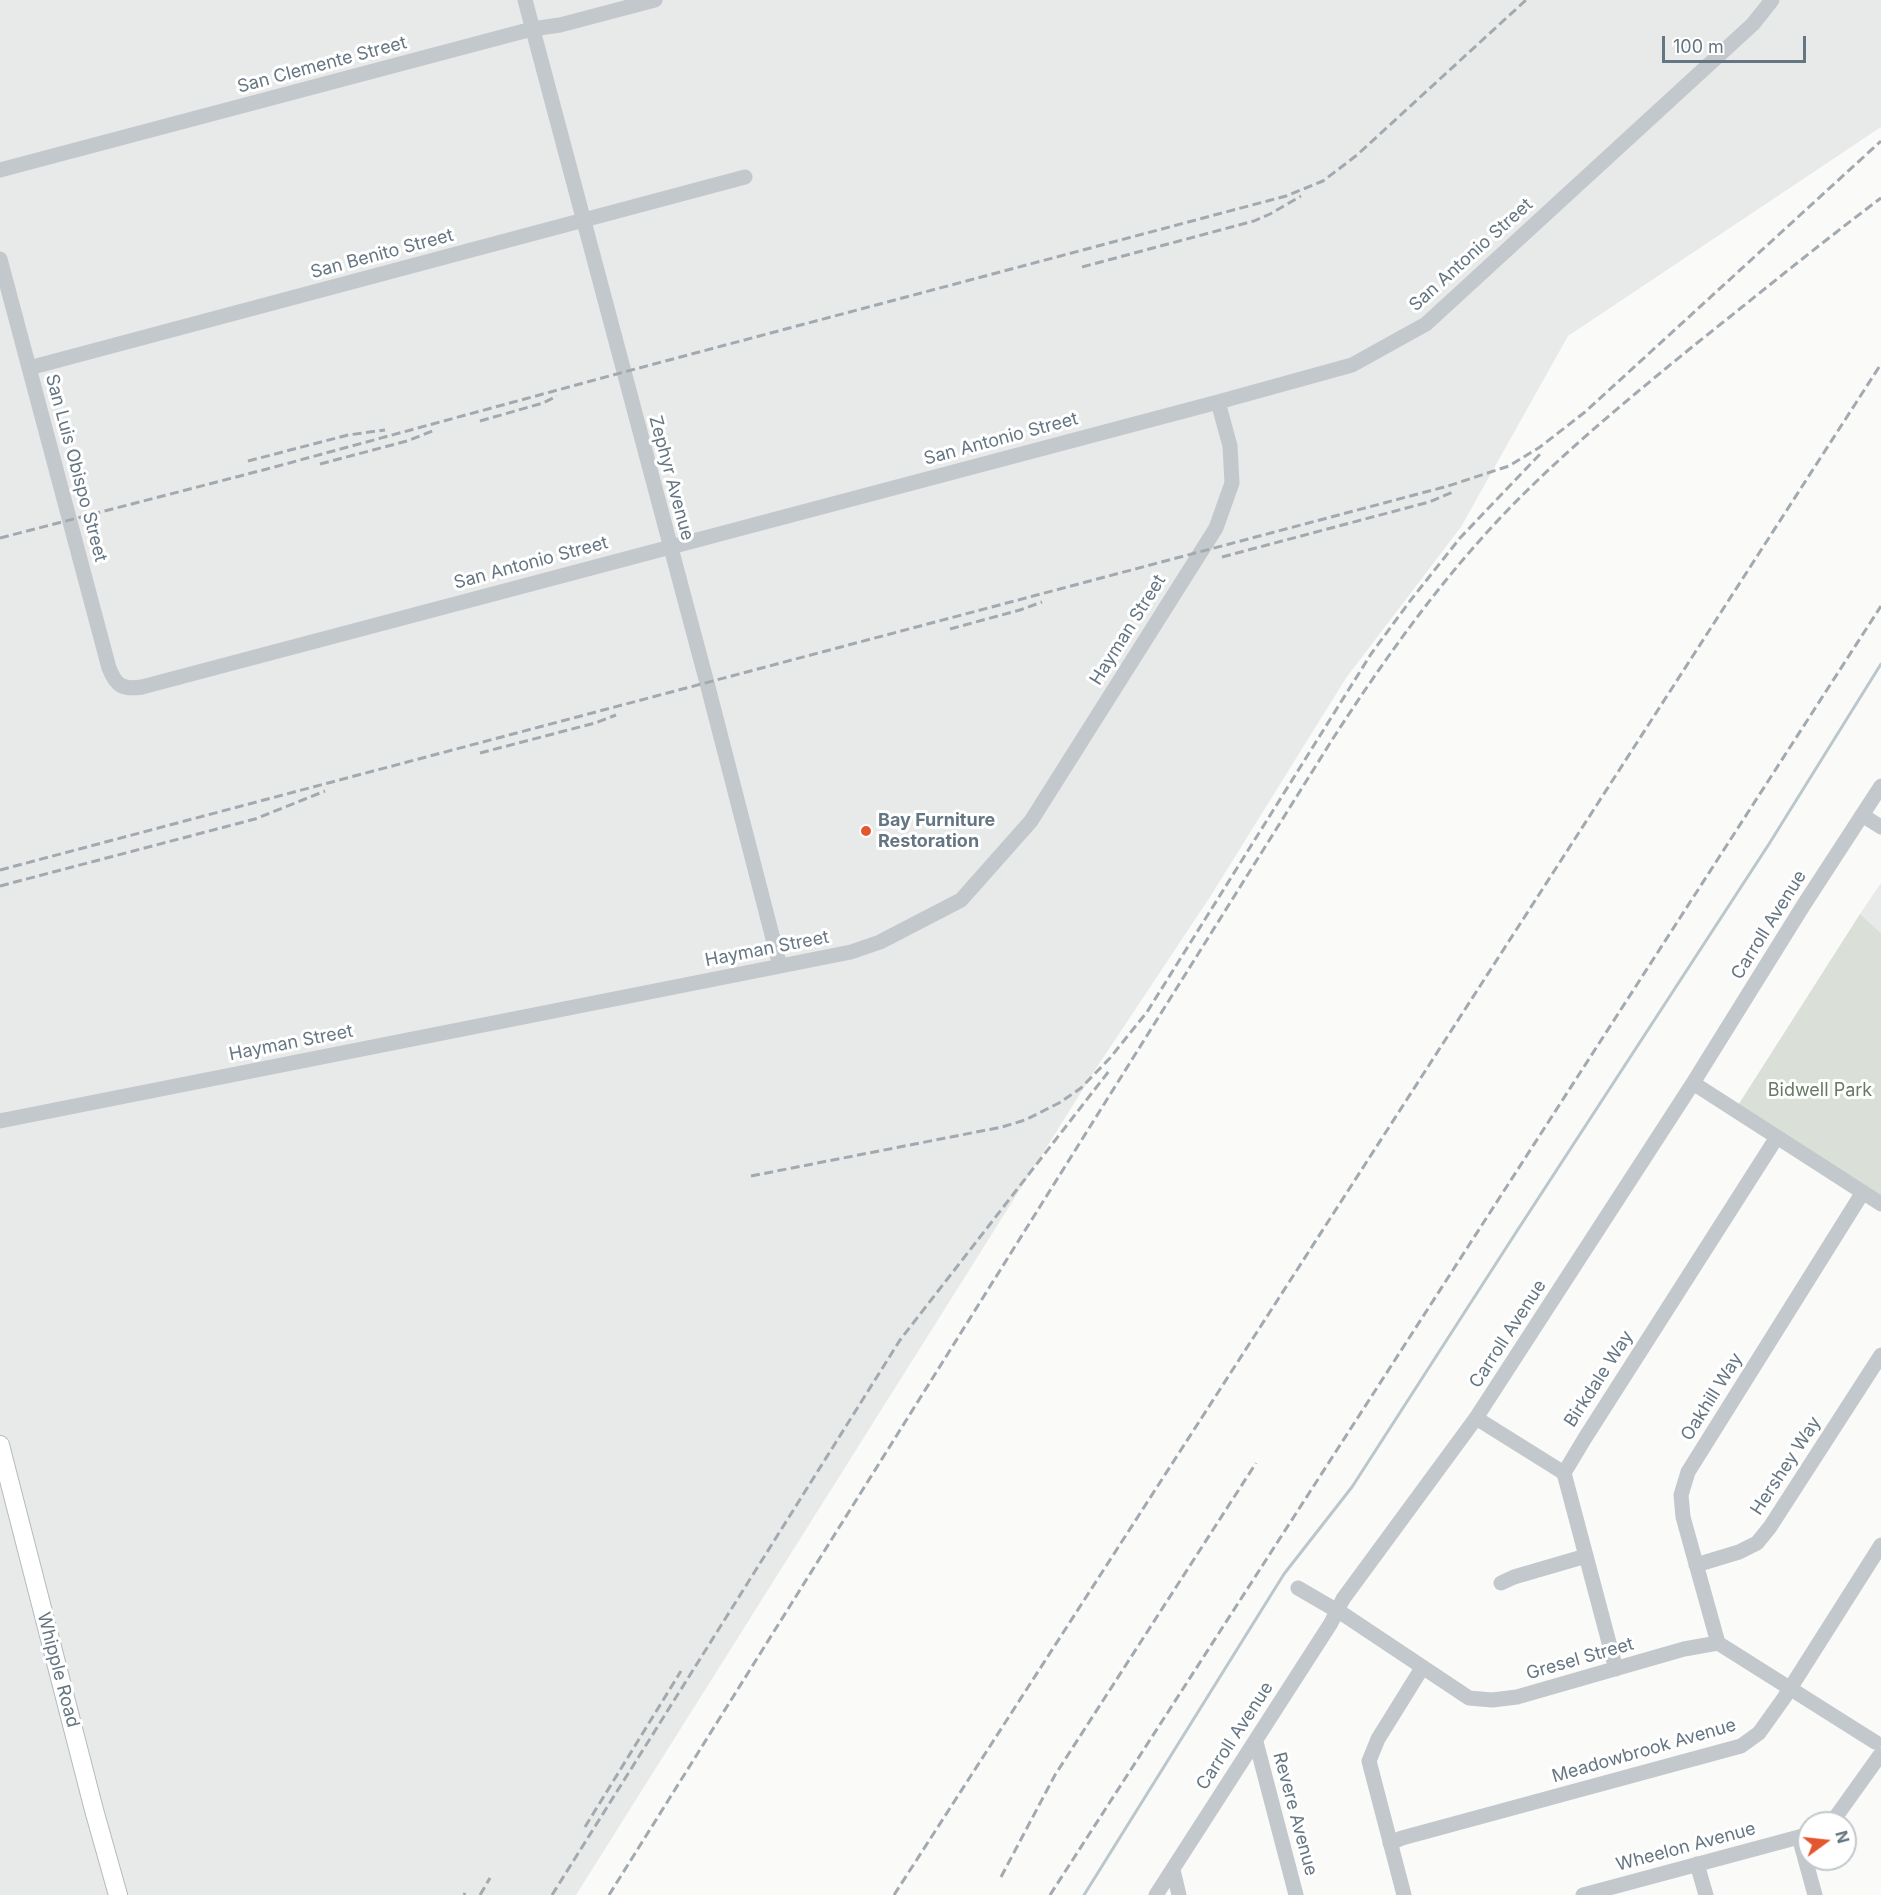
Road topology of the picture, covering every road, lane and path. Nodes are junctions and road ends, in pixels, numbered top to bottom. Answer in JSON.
{"nodes":[{"id":1,"x":525,"y":0,"type":"edge"},
{"id":2,"x":655,"y":0,"type":"edge"},
{"id":3,"x":1772,"y":0,"type":"edge"},
{"id":4,"x":532,"y":29,"type":"junction"},
{"id":5,"x":0,"y":170,"type":"edge"},
{"id":6,"x":745,"y":177,"type":"dead end"},
{"id":7,"x":583,"y":220,"type":"junction"},
{"id":8,"x":0,"y":259,"type":"edge"},
{"id":9,"x":3,"y":286,"type":"edge"},
{"id":10,"x":29,"y":368,"type":"junction"},
{"id":11,"x":1218,"y":402,"type":"junction"},
{"id":12,"x":669,"y":546,"type":"junction"},
{"id":13,"x":120,"y":685,"type":"joint"},
{"id":14,"x":1881,"y":786,"type":"edge"},
{"id":15,"x":1862,"y":815,"type":"junction"},
{"id":16,"x":1881,"y":827,"type":"edge"},
{"id":17,"x":780,"y":966,"type":"junction"},
{"id":18,"x":1694,"y":1083,"type":"junction"},
{"id":19,"x":0,"y":1121,"type":"edge"},
{"id":20,"x":1778,"y":1137,"type":"junction"},
{"id":21,"x":1863,"y":1192,"type":"junction"},
{"id":22,"x":1881,"y":1204,"type":"edge"},
{"id":23,"x":1881,"y":1355,"type":"edge"},
{"id":24,"x":1476,"y":1418,"type":"junction"},
{"id":25,"x":0,"y":1445,"type":"edge"},
{"id":26,"x":1564,"y":1473,"type":"junction"},
{"id":27,"x":1881,"y":1545,"type":"edge"},
{"id":28,"x":1586,"y":1556,"type":"junction"},
{"id":29,"x":1696,"y":1565,"type":"junction"},
{"id":30,"x":1501,"y":1583,"type":"dead end"},
{"id":31,"x":1298,"y":1588,"type":"dead end"},
{"id":32,"x":1337,"y":1612,"type":"junction"},
{"id":33,"x":1718,"y":1643,"type":"junction"},
{"id":34,"x":1422,"y":1668,"type":"junction"},
{"id":35,"x":1616,"y":1669,"type":"junction"},
{"id":36,"x":1790,"y":1689,"type":"junction"},
{"id":37,"x":1256,"y":1742,"type":"junction"},
{"id":38,"x":1879,"y":1747,"type":"edge"},
{"id":39,"x":1839,"y":1811,"type":"edge"},
{"id":40,"x":1797,"y":1837,"type":"edge"},
{"id":41,"x":1390,"y":1843,"type":"junction"},
{"id":42,"x":1697,"y":1864,"type":"junction"},
{"id":43,"x":1173,"y":1870,"type":"junction"},
{"id":44,"x":1811,"y":1871,"type":"edge"},
{"id":45,"x":118,"y":1895,"type":"edge"},
{"id":46,"x":1156,"y":1895,"type":"edge"},
{"id":47,"x":1179,"y":1895,"type":"edge"},
{"id":48,"x":1296,"y":1895,"type":"edge"},
{"id":49,"x":1404,"y":1895,"type":"edge"},
{"id":50,"x":1583,"y":1895,"type":"edge"},
{"id":51,"x":1706,"y":1895,"type":"edge"},
{"id":52,"x":1815,"y":1895,"type":"edge"}],
"edges":[{"from":1,"to":4,"type":"street","name":"Zephyr Avenue"},
{"from":2,"to":4,"type":"street","name":"San Clemente Street"},
{"from":3,"to":11,"type":"street","name":"San Antonio Street"},
{"from":4,"to":5,"type":"street","name":"San Clemente Street"},
{"from":4,"to":7,"type":"street","name":"Zephyr Avenue"},
{"from":6,"to":7,"type":"street","name":"San Benito Street"},
{"from":7,"to":10,"type":"street","name":"San Benito Street"},
{"from":7,"to":12,"type":"street","name":"Zephyr Avenue"},
{"from":8,"to":9,"type":"street","name":"San Luis Obispo Street"},
{"from":9,"to":10,"type":"street","name":"San Luis Obispo Street"},
{"from":10,"to":13,"type":"street","name":"San Luis Obispo Street"},
{"from":11,"to":12,"type":"street","name":"San Antonio Street"},
{"from":11,"to":17,"type":"street","name":"Hayman Street"},
{"from":12,"to":13,"type":"street","name":"San Antonio Street"},
{"from":12,"to":17,"type":"street","name":"Zephyr Avenue"},
{"from":14,"to":15,"type":"street","name":"Carroll Avenue"},
{"from":15,"to":16,"type":"street"},
{"from":15,"to":18,"type":"street","name":"Carroll Avenue"},
{"from":17,"to":19,"type":"street","name":"Hayman Street"},
{"from":18,"to":20,"type":"street"},
{"from":18,"to":24,"type":"street","name":"Carroll Avenue"},
{"from":20,"to":21,"type":"street"},
{"from":20,"to":26,"type":"street","name":"Birkdale Way"},
{"from":21,"to":22,"type":"street"},
{"from":21,"to":29,"type":"street","name":"Oakhill Way"},
{"from":23,"to":29,"type":"street","name":"Hershey Way"},
{"from":24,"to":26,"type":"street"},
{"from":24,"to":32,"type":"street","name":"Carroll Avenue"},
{"from":25,"to":45,"type":"main road","name":"Whipple Road"},
{"from":26,"to":28,"type":"street"},
{"from":27,"to":36,"type":"street","name":"Meadowbrook Avenue"},
{"from":28,"to":30,"type":"street"},
{"from":28,"to":35,"type":"street"},
{"from":29,"to":33,"type":"street","name":"Oakhill Way"},
{"from":31,"to":32,"type":"street","name":"Gresel Street"},
{"from":32,"to":34,"type":"street","name":"Gresel Street"},
{"from":32,"to":37,"type":"street","name":"Carroll Avenue"},
{"from":33,"to":35,"type":"street","name":"Gresel Street"},
{"from":33,"to":36,"type":"street"},
{"from":34,"to":35,"type":"street","name":"Gresel Street"},
{"from":34,"to":41,"type":"street"},
{"from":36,"to":38,"type":"street"},
{"from":36,"to":41,"type":"street","name":"Meadowbrook Avenue"},
{"from":37,"to":43,"type":"street","name":"Carroll Avenue"},
{"from":37,"to":48,"type":"street","name":"Revere Avenue"},
{"from":38,"to":39,"type":"street"},
{"from":40,"to":42,"type":"street","name":"Wheelon Avenue"},
{"from":41,"to":49,"type":"street"},
{"from":42,"to":50,"type":"street","name":"Wheelon Avenue"},
{"from":42,"to":51,"type":"street"},
{"from":43,"to":46,"type":"street","name":"Carroll Avenue"},
{"from":43,"to":47,"type":"street"},
{"from":44,"to":52,"type":"street"}]}
